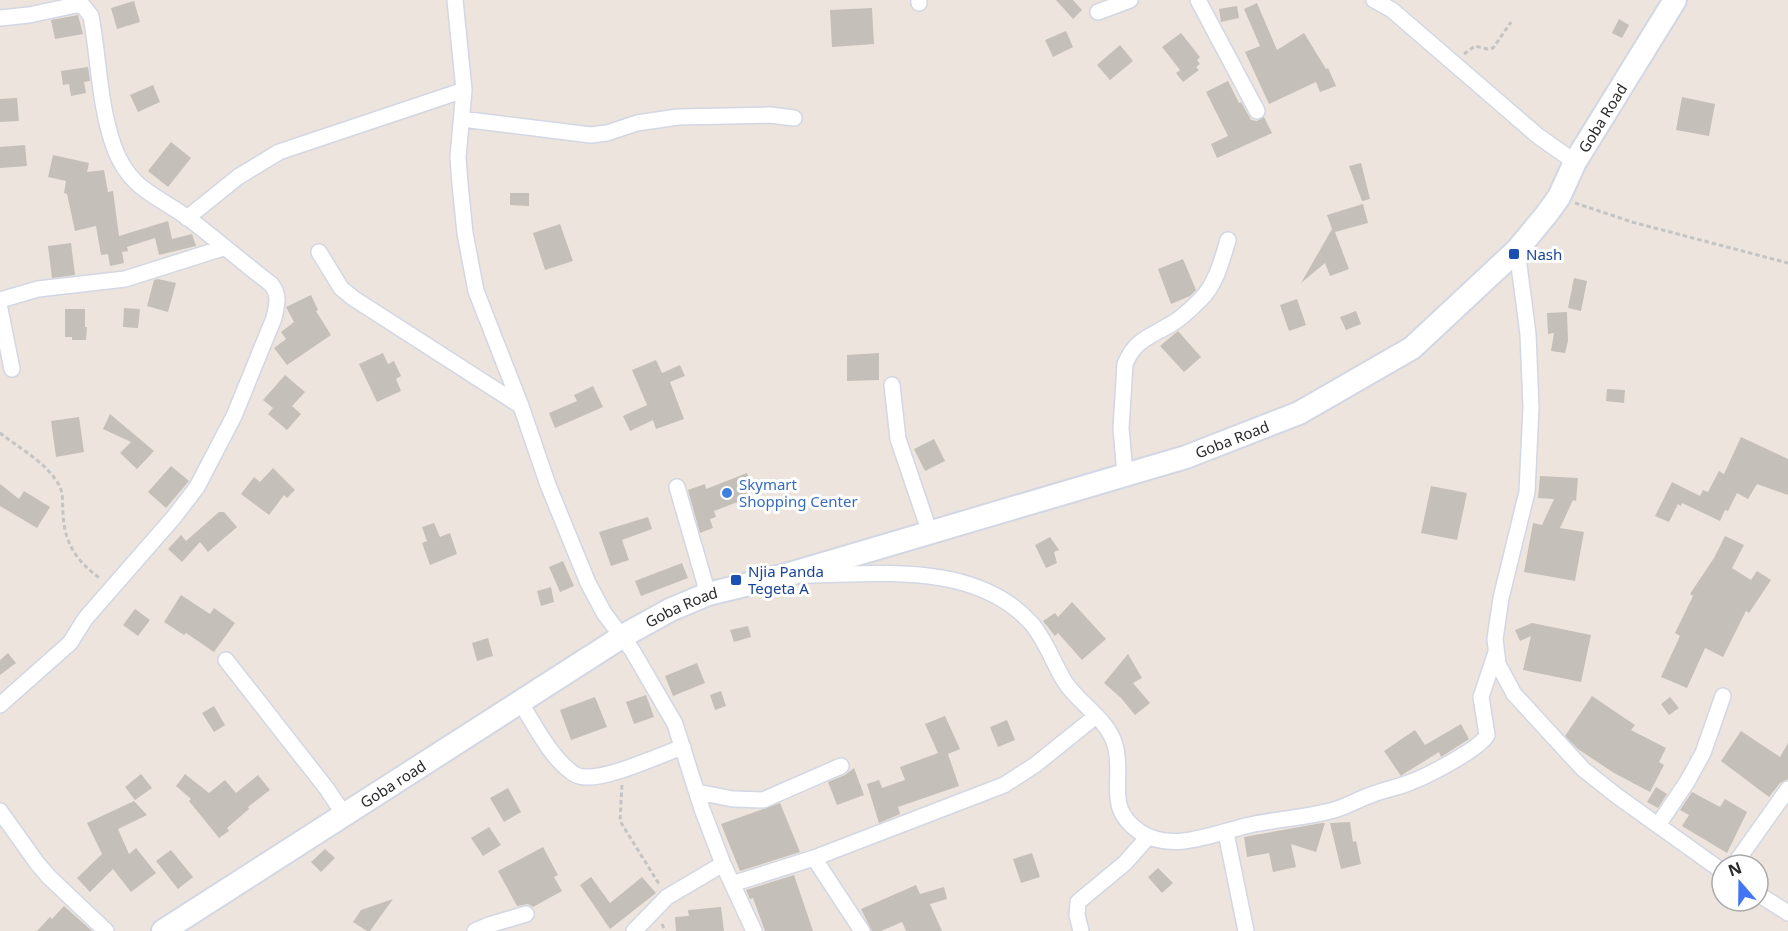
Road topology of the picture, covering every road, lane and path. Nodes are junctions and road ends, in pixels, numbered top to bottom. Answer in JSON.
{"nodes":[{"id":1,"x":455,"y":0,"type":"edge"},
{"id":2,"x":1130,"y":0,"type":"edge"},
{"id":3,"x":1198,"y":0,"type":"edge"},
{"id":4,"x":1374,"y":0,"type":"edge"},
{"id":5,"x":1675,"y":0,"type":"edge"},
{"id":6,"x":1098,"y":12,"type":"dead end"},
{"id":7,"x":0,"y":18,"type":"edge"},
{"id":8,"x":1511,"y":22,"type":"dead end"},
{"id":9,"x":1454,"y":62,"type":"junction"},
{"id":10,"x":464,"y":90,"type":"junction"},
{"id":11,"x":1257,"y":111,"type":"dead end"},
{"id":12,"x":462,"y":118,"type":"junction"},
{"id":13,"x":794,"y":118,"type":"dead end"},
{"id":14,"x":1575,"y":162,"type":"junction"},
{"id":15,"x":1558,"y":197,"type":"junction"},
{"id":16,"x":187,"y":218,"type":"junction"},
{"id":17,"x":1228,"y":240,"type":"dead end"},
{"id":18,"x":223,"y":248,"type":"junction"},
{"id":19,"x":1517,"y":250,"type":"junction"},
{"id":20,"x":319,"y":252,"type":"dead end"},
{"id":21,"x":1788,"y":263,"type":"edge"},
{"id":22,"x":0,"y":300,"type":"edge"},
{"id":23,"x":0,"y":309,"type":"edge"},
{"id":24,"x":12,"y":369,"type":"dead end"},
{"id":25,"x":892,"y":385,"type":"dead end"},
{"id":26,"x":521,"y":406,"type":"junction"},
{"id":27,"x":0,"y":433,"type":"edge"},
{"id":28,"x":1125,"y":474,"type":"junction"},
{"id":29,"x":677,"y":487,"type":"dead end"},
{"id":30,"x":930,"y":533,"type":"junction"},
{"id":31,"x":786,"y":575,"type":"junction"},
{"id":32,"x":112,"y":587,"type":"junction"},
{"id":33,"x":708,"y":594,"type":"junction"},
{"id":34,"x":623,"y":636,"type":"junction"},
{"id":35,"x":1496,"y":652,"type":"junction"},
{"id":36,"x":226,"y":660,"type":"dead end"},
{"id":37,"x":1723,"y":696,"type":"dead end"},
{"id":38,"x":520,"y":702,"type":"junction"},
{"id":39,"x":0,"y":705,"type":"edge"},
{"id":40,"x":1096,"y":716,"type":"junction"},
{"id":41,"x":682,"y":747,"type":"junction"},
{"id":42,"x":841,"y":766,"type":"dead end"},
{"id":43,"x":624,"y":768,"type":"junction"},
{"id":44,"x":1788,"y":789,"type":"edge"},
{"id":45,"x":697,"y":792,"type":"junction"},
{"id":46,"x":345,"y":816,"type":"junction"},
{"id":47,"x":2,"y":819,"type":"edge"},
{"id":48,"x":1658,"y":825,"type":"junction"},
{"id":49,"x":1226,"y":833,"type":"junction"},
{"id":50,"x":1148,"y":837,"type":"junction"},
{"id":51,"x":1743,"y":853,"type":"edge"},
{"id":52,"x":814,"y":858,"type":"junction"},
{"id":53,"x":1710,"y":862,"type":"edge"},
{"id":54,"x":723,"y":864,"type":"junction"},
{"id":55,"x":732,"y":884,"type":"junction"},
{"id":56,"x":667,"y":897,"type":"junction"},
{"id":57,"x":1770,"y":902,"type":"edge"},
{"id":58,"x":1788,"y":913,"type":"edge"},
{"id":59,"x":526,"y":914,"type":"dead end"},
{"id":60,"x":174,"y":928,"type":"edge"},
{"id":61,"x":106,"y":931,"type":"edge"},
{"id":62,"x":475,"y":931,"type":"edge"},
{"id":63,"x":634,"y":931,"type":"edge"},
{"id":64,"x":754,"y":931,"type":"edge"},
{"id":65,"x":862,"y":931,"type":"edge"},
{"id":66,"x":1081,"y":931,"type":"edge"},
{"id":67,"x":1246,"y":931,"type":"edge"}],
"edges":[{"from":1,"to":10,"type":"street"},
{"from":2,"to":6,"type":"street"},
{"from":3,"to":11,"type":"street"},
{"from":4,"to":9,"type":"street"},
{"from":5,"to":14,"type":"main road","name":"Goba Road"},
{"from":7,"to":16,"type":"street"},
{"from":8,"to":9,"type":"path"},
{"from":9,"to":14,"type":"street"},
{"from":10,"to":12,"type":"street"},
{"from":10,"to":16,"type":"street"},
{"from":12,"to":13,"type":"street"},
{"from":12,"to":26,"type":"street"},
{"from":14,"to":15,"type":"main road","name":"Goba Road"},
{"from":15,"to":19,"type":"main road","name":"Goba Road"},
{"from":15,"to":21,"type":"path"},
{"from":16,"to":18,"type":"street"},
{"from":17,"to":28,"type":"street"},
{"from":18,"to":22,"type":"street"},
{"from":18,"to":32,"type":"street"},
{"from":19,"to":28,"type":"main road","name":"Goba Road"},
{"from":19,"to":35,"type":"street"},
{"from":20,"to":26,"type":"street"},
{"from":23,"to":24,"type":"street"},
{"from":25,"to":30,"type":"street"},
{"from":26,"to":34,"type":"street"},
{"from":27,"to":32,"type":"path"},
{"from":28,"to":30,"type":"main road","name":"Goba Road"},
{"from":29,"to":33,"type":"street"},
{"from":30,"to":31,"type":"main road","name":"Goba Road"},
{"from":31,"to":33,"type":"main road","name":"Goba Road"},
{"from":31,"to":40,"type":"street"},
{"from":32,"to":39,"type":"street"},
{"from":33,"to":34,"type":"main road","name":"Goba Road"},
{"from":34,"to":38,"type":"main road","name":"Goba road"},
{"from":34,"to":41,"type":"street"},
{"from":35,"to":48,"type":"street"},
{"from":35,"to":49,"type":"street"},
{"from":36,"to":46,"type":"street"},
{"from":37,"to":48,"type":"street"},
{"from":38,"to":43,"type":"street"},
{"from":38,"to":46,"type":"main road","name":"Goba road"},
{"from":40,"to":50,"type":"street"},
{"from":40,"to":52,"type":"street"},
{"from":41,"to":43,"type":"street"},
{"from":41,"to":45,"type":"street"},
{"from":42,"to":45,"type":"street"},
{"from":43,"to":56,"type":"path"},
{"from":44,"to":51,"type":"street"},
{"from":45,"to":54,"type":"street"},
{"from":46,"to":60,"type":"main road","name":"Goba road"},
{"from":47,"to":61,"type":"street"},
{"from":48,"to":53,"type":"street"},
{"from":49,"to":50,"type":"street"},
{"from":49,"to":67,"type":"street"},
{"from":50,"to":66,"type":"street"},
{"from":52,"to":55,"type":"street"},
{"from":52,"to":65,"type":"street"},
{"from":54,"to":55,"type":"street"},
{"from":54,"to":56,"type":"street"},
{"from":55,"to":64,"type":"street"},
{"from":56,"to":63,"type":"street"},
{"from":57,"to":58,"type":"street"},
{"from":59,"to":62,"type":"street"}]}
